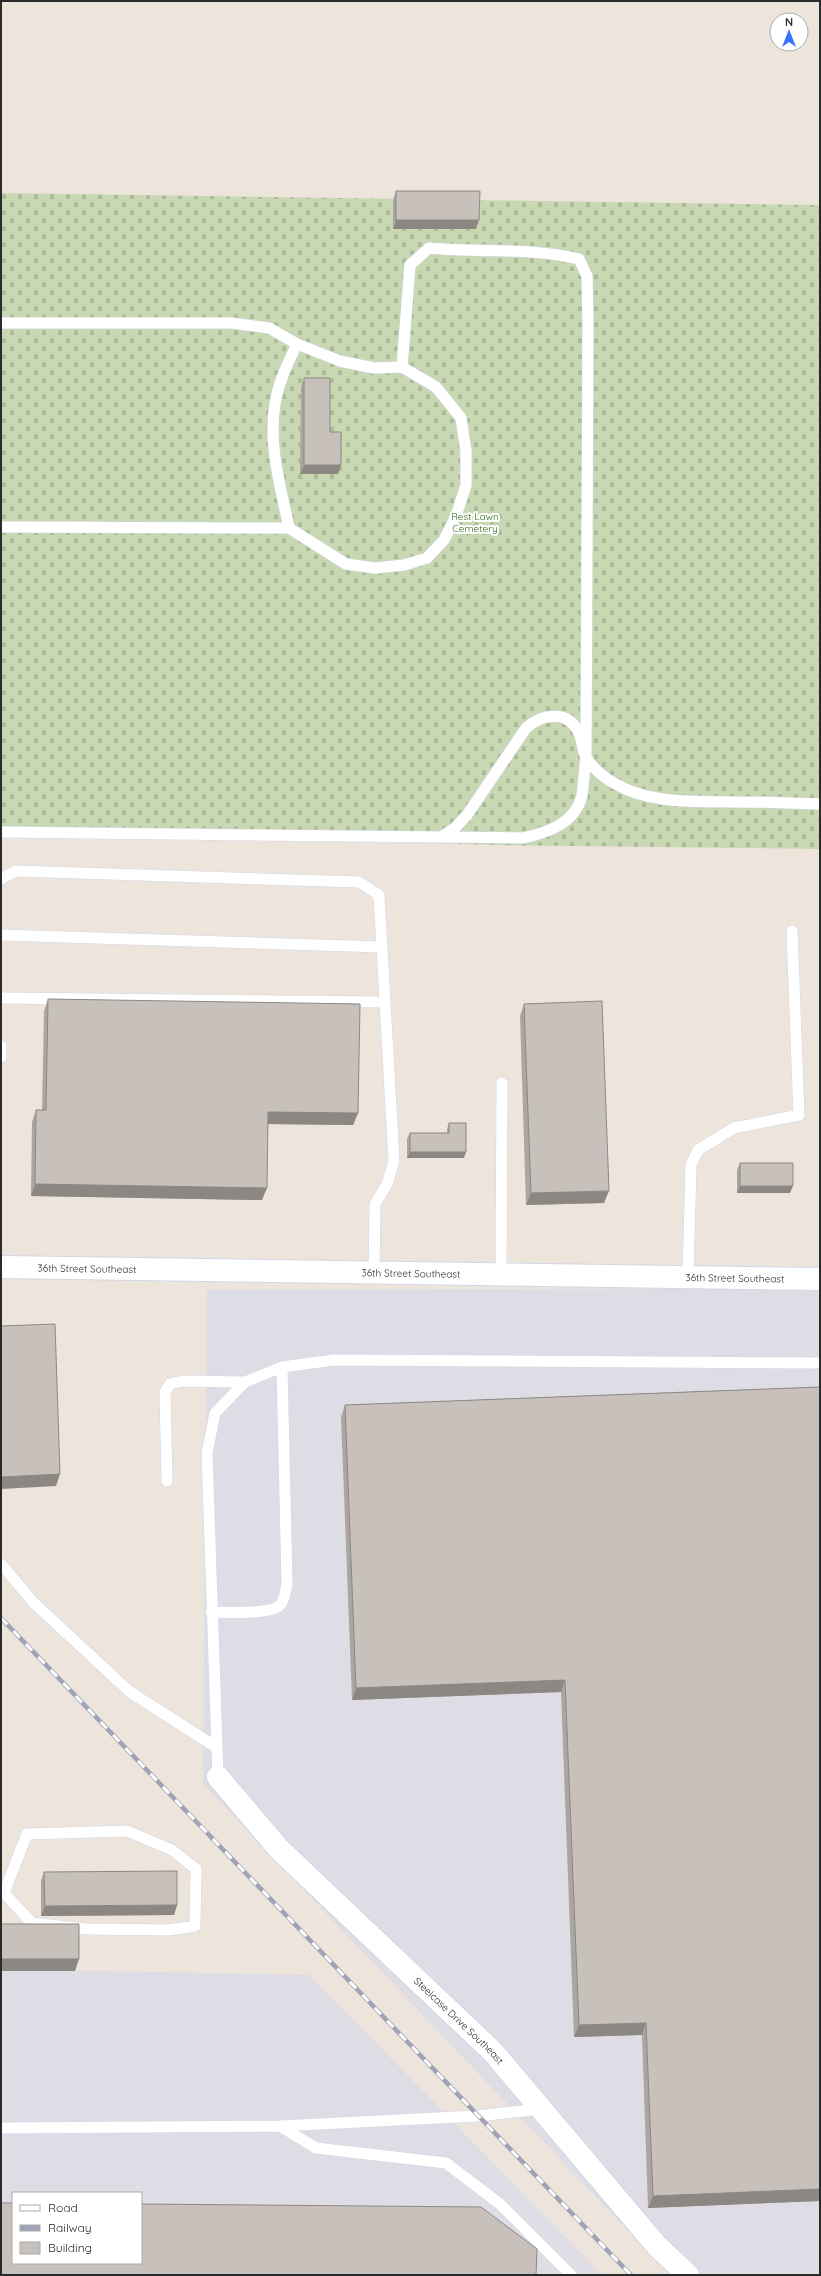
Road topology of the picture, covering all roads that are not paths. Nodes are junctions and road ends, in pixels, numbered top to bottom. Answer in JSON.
{"nodes":[{"id":1,"x":1,"y":323,"type":"edge"},
{"id":2,"x":297,"y":344,"type":"junction"},
{"id":3,"x":402,"y":367,"type":"junction"},
{"id":4,"x":1,"y":527,"type":"edge"},
{"id":5,"x":289,"y":528,"type":"junction"},
{"id":6,"x":586,"y":758,"type":"junction"},
{"id":7,"x":820,"y":804,"type":"edge"},
{"id":8,"x":1,"y":832,"type":"edge"},
{"id":9,"x":441,"y":837,"type":"junction"},
{"id":10,"x":1,"y":879,"type":"edge"},
{"id":11,"x":792,"y":932,"type":"dead end"},
{"id":12,"x":1,"y":936,"type":"edge"},
{"id":13,"x":382,"y":948,"type":"junction"},
{"id":14,"x":1,"y":998,"type":"edge"},
{"id":15,"x":384,"y":1002,"type":"junction"},
{"id":16,"x":1,"y":1046,"type":"edge"},
{"id":17,"x":1,"y":1057,"type":"edge"},
{"id":18,"x":502,"y":1083,"type":"dead end"},
{"id":19,"x":1,"y":1267,"type":"edge"},
{"id":20,"x":374,"y":1272,"type":"junction"},
{"id":21,"x":501,"y":1273,"type":"junction"},
{"id":22,"x":688,"y":1276,"type":"junction"},
{"id":23,"x":820,"y":1279,"type":"edge"},
{"id":24,"x":820,"y":1363,"type":"edge"},
{"id":25,"x":282,"y":1367,"type":"junction"},
{"id":26,"x":245,"y":1382,"type":"junction"},
{"id":27,"x":167,"y":1481,"type":"dead end"},
{"id":28,"x":1,"y":1564,"type":"edge"},
{"id":29,"x":211,"y":1612,"type":"junction"},
{"id":30,"x":216,"y":1747,"type":"junction"},
{"id":31,"x":218,"y":1777,"type":"joint"},
{"id":32,"x":2,"y":1894,"type":"edge"},
{"id":33,"x":542,"y":2109,"type":"junction"},
{"id":34,"x":280,"y":2126,"type":"junction"},
{"id":35,"x":1,"y":2128,"type":"edge"},
{"id":36,"x":571,"y":2275,"type":"edge"},
{"id":37,"x":688,"y":2275,"type":"edge"}],
"edges":[{"from":1,"to":2,"type":"lane"},
{"from":2,"to":3,"type":"lane"},
{"from":2,"to":5,"type":"lane"},
{"from":3,"to":5,"type":"lane"},
{"from":3,"to":6,"type":"lane"},
{"from":4,"to":5,"type":"lane"},
{"from":6,"to":7,"type":"lane"},
{"from":6,"to":9,"type":"lane"},
{"from":6,"to":9,"type":"lane"},
{"from":8,"to":9,"type":"lane"},
{"from":10,"to":13,"type":"lane"},
{"from":11,"to":22,"type":"lane"},
{"from":12,"to":13,"type":"lane"},
{"from":13,"to":15,"type":"lane"},
{"from":14,"to":15,"type":"lane"},
{"from":15,"to":20,"type":"lane"},
{"from":16,"to":17,"type":"lane"},
{"from":18,"to":21,"type":"lane"},
{"from":19,"to":20,"type":"street","name":"36th Street Southeast"},
{"from":20,"to":21,"type":"street","name":"36th Street Southeast"},
{"from":21,"to":22,"type":"street","name":"36th Street Southeast"},
{"from":22,"to":23,"type":"street","name":"36th Street Southeast"},
{"from":24,"to":25,"type":"lane"},
{"from":25,"to":26,"type":"lane"},
{"from":25,"to":29,"type":"lane"},
{"from":26,"to":27,"type":"lane"},
{"from":26,"to":29,"type":"lane"},
{"from":28,"to":30,"type":"lane"},
{"from":29,"to":30,"type":"lane"},
{"from":30,"to":31,"type":"lane"},
{"from":31,"to":33,"type":"street","name":"Steelcase Drive Southeast"},
{"from":32,"to":32,"type":"lane"},
{"from":33,"to":34,"type":"lane"},
{"from":33,"to":37,"type":"street","name":"Steelcase Drive Southeast"},
{"from":34,"to":35,"type":"lane"},
{"from":34,"to":36,"type":"lane"}]}
